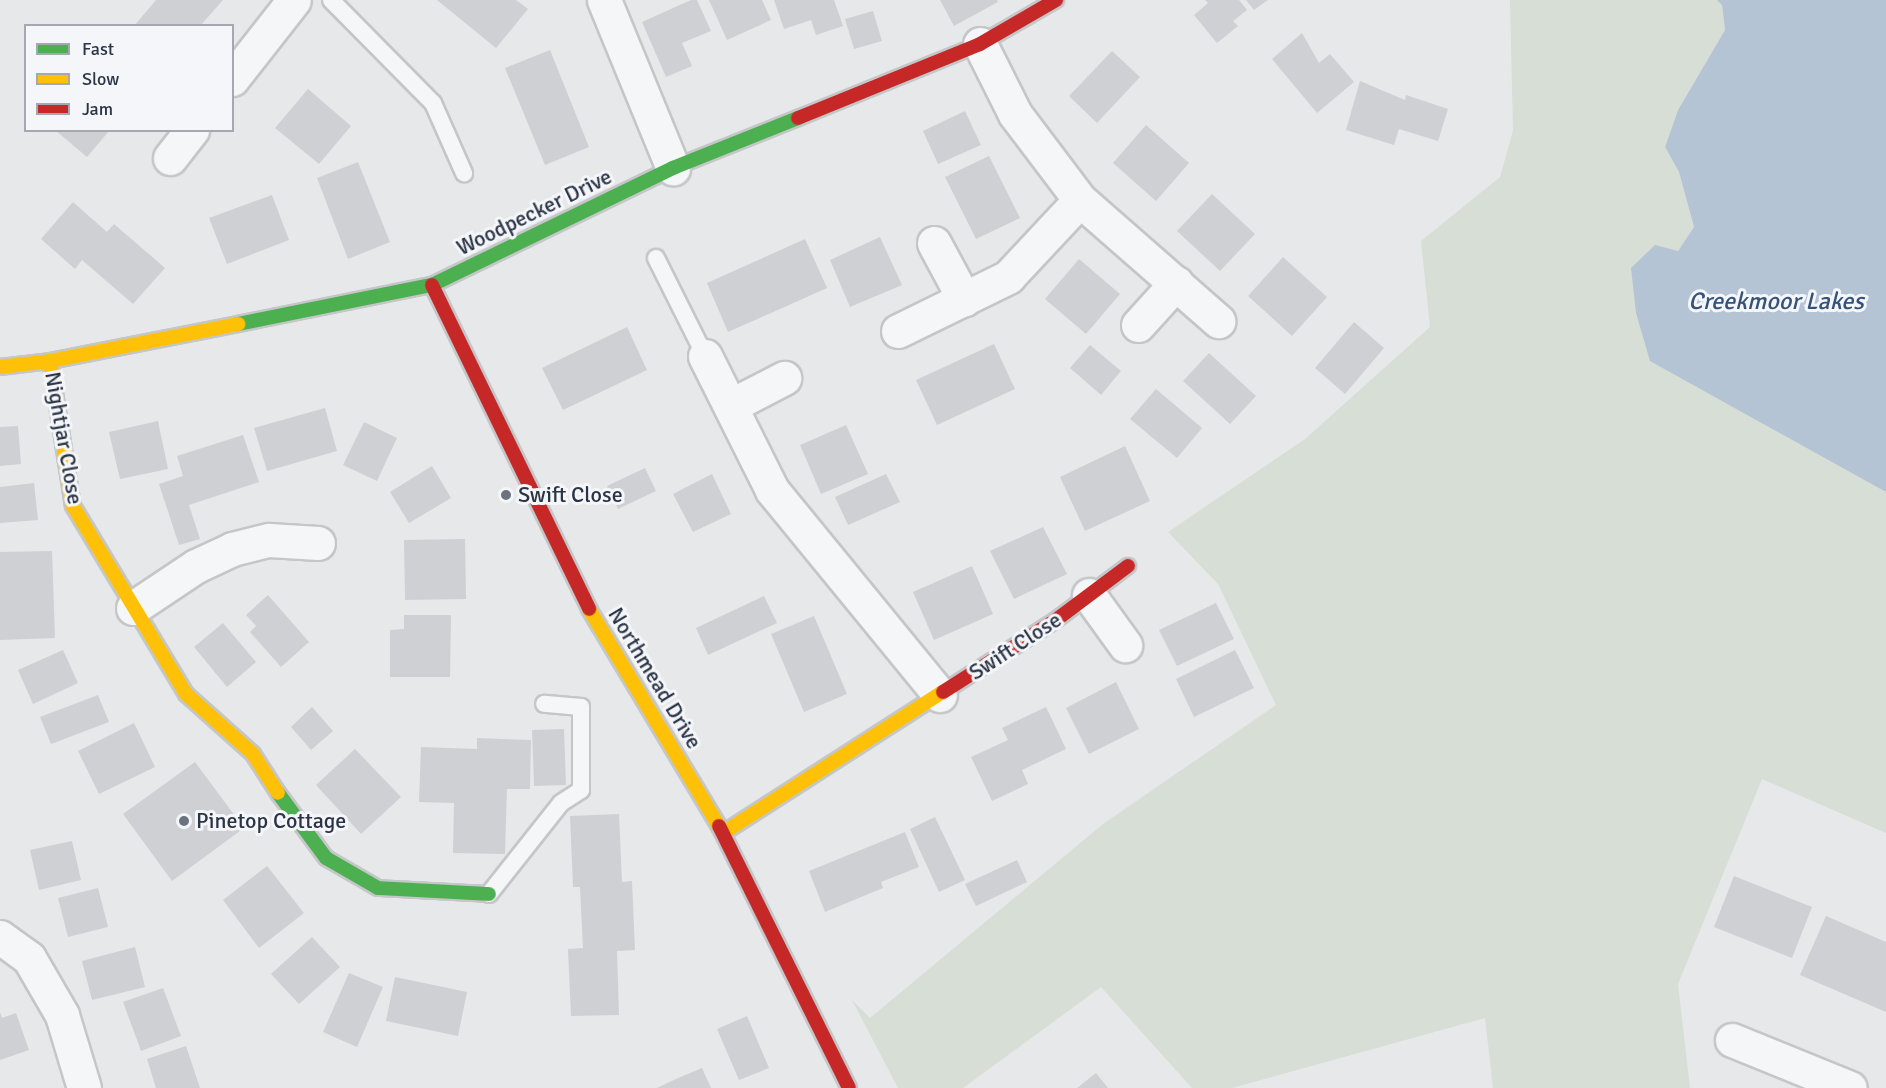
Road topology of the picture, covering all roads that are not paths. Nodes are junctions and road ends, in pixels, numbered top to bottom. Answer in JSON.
{"nodes":[{"id":1,"x":294,"y":0,"type":"edge"},
{"id":2,"x":331,"y":0,"type":"edge"},
{"id":3,"x":604,"y":0,"type":"edge"},
{"id":4,"x":1056,"y":0,"type":"edge"},
{"id":5,"x":980,"y":44,"type":"junction"},
{"id":6,"x":234,"y":76,"type":"edge"},
{"id":7,"x":190,"y":132,"type":"edge"},
{"id":8,"x":170,"y":158,"type":"dead end"},
{"id":9,"x":673,"y":168,"type":"junction"},
{"id":10,"x":464,"y":173,"type":"dead end"},
{"id":11,"x":1080,"y":200,"type":"junction"},
{"id":12,"x":934,"y":243,"type":"dead end"},
{"id":13,"x":656,"y":258,"type":"dead end"},
{"id":14,"x":1176,"y":283,"type":"junction"},
{"id":15,"x":432,"y":285,"type":"junction"},
{"id":16,"x":964,"y":299,"type":"junction"},
{"id":17,"x":1218,"y":321,"type":"dead end"},
{"id":18,"x":1138,"y":325,"type":"dead end"},
{"id":19,"x":898,"y":332,"type":"dead end"},
{"id":20,"x":705,"y":356,"type":"joint"},
{"id":21,"x":50,"y":361,"type":"junction"},
{"id":22,"x":0,"y":367,"type":"edge"},
{"id":23,"x":784,"y":378,"type":"dead end"},
{"id":24,"x":732,"y":405,"type":"junction"},
{"id":25,"x":318,"y":543,"type":"dead end"},
{"id":26,"x":1128,"y":566,"type":"dead end"},
{"id":27,"x":1089,"y":595,"type":"junction"},
{"id":28,"x":133,"y":608,"type":"junction"},
{"id":29,"x":1125,"y":645,"type":"dead end"},
{"id":30,"x":940,"y":695,"type":"junction"},
{"id":31,"x":544,"y":704,"type":"dead end"},
{"id":32,"x":723,"y":833,"type":"junction"},
{"id":33,"x":489,"y":894,"type":"joint"},
{"id":34,"x":0,"y":937,"type":"edge"},
{"id":35,"x":1732,"y":1040,"type":"dead end"},
{"id":36,"x":84,"y":1088,"type":"edge"},
{"id":37,"x":849,"y":1088,"type":"edge"},
{"id":38,"x":1850,"y":1088,"type":"edge"}],
"edges":[{"from":1,"to":6,"type":"street"},
{"from":2,"to":10,"type":"lane"},
{"from":3,"to":9,"type":"street"},
{"from":4,"to":5,"type":"street","name":"Woodpecker Drive"},
{"from":5,"to":9,"type":"street","name":"Woodpecker Drive"},
{"from":5,"to":11,"type":"street"},
{"from":7,"to":8,"type":"street"},
{"from":9,"to":15,"type":"street","name":"Woodpecker Drive"},
{"from":11,"to":14,"type":"street"},
{"from":11,"to":16,"type":"street"},
{"from":12,"to":16,"type":"street"},
{"from":13,"to":20,"type":"lane"},
{"from":14,"to":17,"type":"street"},
{"from":14,"to":18,"type":"street"},
{"from":15,"to":21,"type":"street","name":"Woodpecker Drive"},
{"from":15,"to":32,"type":"street","name":"Northmead Drive"},
{"from":16,"to":19,"type":"street"},
{"from":20,"to":24,"type":"street"},
{"from":21,"to":22,"type":"street","name":"Woodpecker Drive"},
{"from":21,"to":28,"type":"street","name":"Nightjar Close"},
{"from":23,"to":24,"type":"street"},
{"from":24,"to":30,"type":"street"},
{"from":25,"to":28,"type":"street"},
{"from":26,"to":27,"type":"street","name":"Swift Close"},
{"from":27,"to":29,"type":"street"},
{"from":27,"to":30,"type":"street","name":"Swift Close"},
{"from":28,"to":33,"type":"street","name":"Nightjar Close"},
{"from":30,"to":32,"type":"street","name":"Swift Close"},
{"from":31,"to":33,"type":"lane"},
{"from":32,"to":37,"type":"street","name":"Northmead Drive"},
{"from":34,"to":36,"type":"street"},
{"from":35,"to":38,"type":"street"}]}
